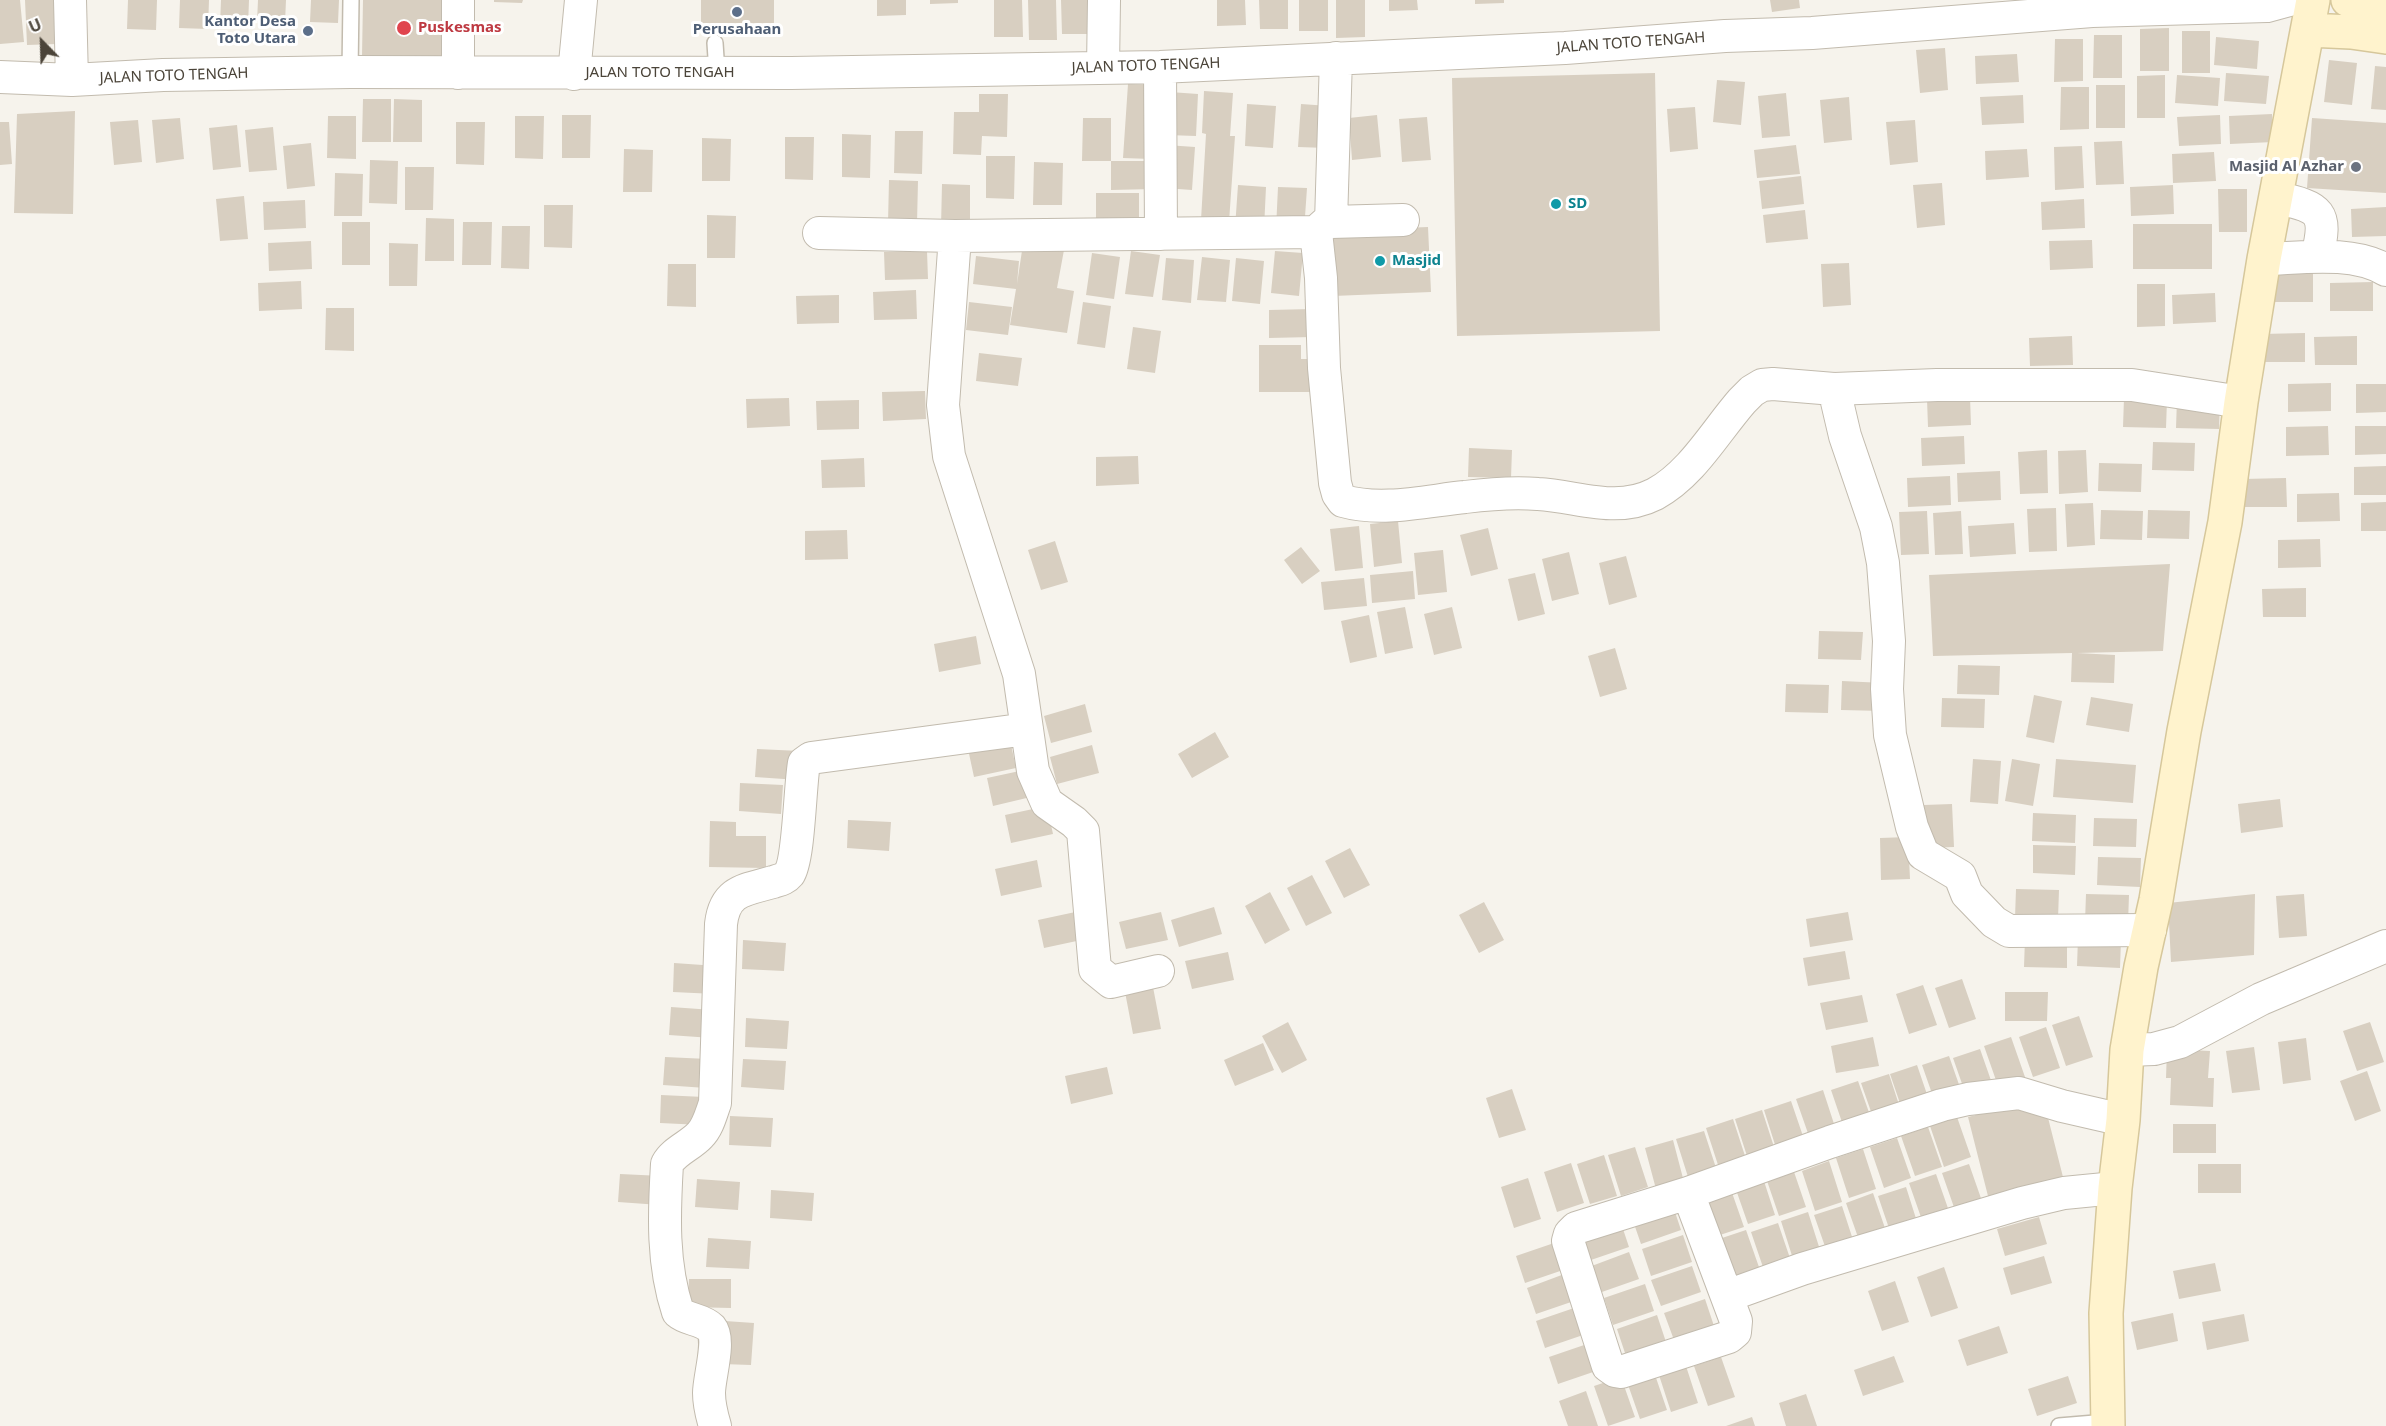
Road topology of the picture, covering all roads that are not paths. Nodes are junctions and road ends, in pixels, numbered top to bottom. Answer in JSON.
{"nodes":[{"id":1,"x":70,"y":0,"type":"edge"},
{"id":2,"x":351,"y":0,"type":"edge"},
{"id":3,"x":458,"y":0,"type":"edge"},
{"id":4,"x":581,"y":0,"type":"edge"},
{"id":5,"x":1104,"y":0,"type":"edge"},
{"id":6,"x":2348,"y":0,"type":"edge"},
{"id":7,"x":2278,"y":3,"type":"edge"},
{"id":8,"x":2386,"y":7,"type":"edge"},
{"id":9,"x":2310,"y":15,"type":"edge"},
{"id":10,"x":2386,"y":38,"type":"edge"},
{"id":11,"x":715,"y":43,"type":"dead end"},
{"id":12,"x":1336,"y":58,"type":"junction"},
{"id":13,"x":1160,"y":67,"type":"junction"},
{"id":14,"x":1103,"y":68,"type":"junction"},
{"id":15,"x":350,"y":72,"type":"junction"},
{"id":16,"x":458,"y":73,"type":"junction"},
{"id":17,"x":574,"y":74,"type":"junction"},
{"id":18,"x":717,"y":74,"type":"junction"},
{"id":19,"x":0,"y":77,"type":"edge"},
{"id":20,"x":72,"y":80,"type":"junction"},
{"id":21,"x":2277,"y":198,"type":"junction"},
{"id":22,"x":1403,"y":220,"type":"dead end"},
{"id":23,"x":1324,"y":227,"type":"junction"},
{"id":24,"x":819,"y":233,"type":"dead end"},
{"id":25,"x":1161,"y":234,"type":"junction"},
{"id":26,"x":955,"y":236,"type":"junction"},
{"id":27,"x":2317,"y":257,"type":"junction"},
{"id":28,"x":2264,"y":259,"type":"junction"},
{"id":29,"x":2386,"y":270,"type":"edge"},
{"id":30,"x":1834,"y":389,"type":"junction"},
{"id":31,"x":2241,"y":402,"type":"junction"},
{"id":32,"x":1028,"y":729,"type":"junction"},
{"id":33,"x":2150,"y":930,"type":"junction"},
{"id":34,"x":2386,"y":946,"type":"edge"},
{"id":35,"x":1158,"y":971,"type":"dead end"},
{"id":36,"x":2127,"y":1050,"type":"junction"},
{"id":37,"x":2123,"y":1120,"type":"junction"},
{"id":38,"x":2115,"y":1188,"type":"junction"},
{"id":39,"x":1688,"y":1193,"type":"junction"},
{"id":40,"x":1727,"y":1296,"type":"junction"},
{"id":41,"x":2107,"y":1424,"type":"edge"},
{"id":42,"x":715,"y":1426,"type":"edge"},
{"id":43,"x":2059,"y":1426,"type":"edge"}],
"edges":[{"from":1,"to":20,"type":"street"},
{"from":2,"to":15,"type":"lane"},
{"from":3,"to":16,"type":"street"},
{"from":4,"to":17,"type":"street"},
{"from":5,"to":14,"type":"street"},
{"from":6,"to":8,"type":"main road"},
{"from":7,"to":9,"type":"street"},
{"from":7,"to":12,"type":"street","name":"JALAN TOTO TENGAH"},
{"from":9,"to":10,"type":"main road"},
{"from":9,"to":21,"type":"main road"},
{"from":11,"to":18,"type":"lane"},
{"from":12,"to":13,"type":"street","name":"JALAN TOTO TENGAH"},
{"from":12,"to":23,"type":"street"},
{"from":13,"to":14,"type":"street","name":"JALAN TOTO TENGAH"},
{"from":13,"to":25,"type":"street"},
{"from":14,"to":18,"type":"street","name":"JALAN TOTO TENGAH"},
{"from":15,"to":16,"type":"street","name":"JALAN TOTO TENGAH"},
{"from":15,"to":20,"type":"street","name":"JALAN TOTO TENGAH"},
{"from":16,"to":17,"type":"street","name":"JALAN TOTO TENGAH"},
{"from":17,"to":18,"type":"street","name":"JALAN TOTO TENGAH"},
{"from":19,"to":20,"type":"street","name":"JALAN TOTO TENGAH"},
{"from":21,"to":27,"type":"street"},
{"from":21,"to":28,"type":"main road"},
{"from":22,"to":23,"type":"street"},
{"from":23,"to":25,"type":"street"},
{"from":23,"to":30,"type":"street"},
{"from":24,"to":26,"type":"street"},
{"from":25,"to":26,"type":"street"},
{"from":26,"to":32,"type":"street"},
{"from":27,"to":28,"type":"street"},
{"from":27,"to":29,"type":"street"},
{"from":28,"to":31,"type":"main road"},
{"from":30,"to":31,"type":"street"},
{"from":30,"to":33,"type":"street"},
{"from":31,"to":33,"type":"main road"},
{"from":32,"to":35,"type":"street"},
{"from":32,"to":42,"type":"street"},
{"from":33,"to":36,"type":"main road"},
{"from":34,"to":36,"type":"street"},
{"from":36,"to":37,"type":"main road"},
{"from":37,"to":38,"type":"main road"},
{"from":37,"to":39,"type":"street"},
{"from":38,"to":40,"type":"street"},
{"from":38,"to":41,"type":"main road"},
{"from":39,"to":40,"type":"street"},
{"from":39,"to":40,"type":"street"},
{"from":41,"to":43,"type":"lane"}]}
